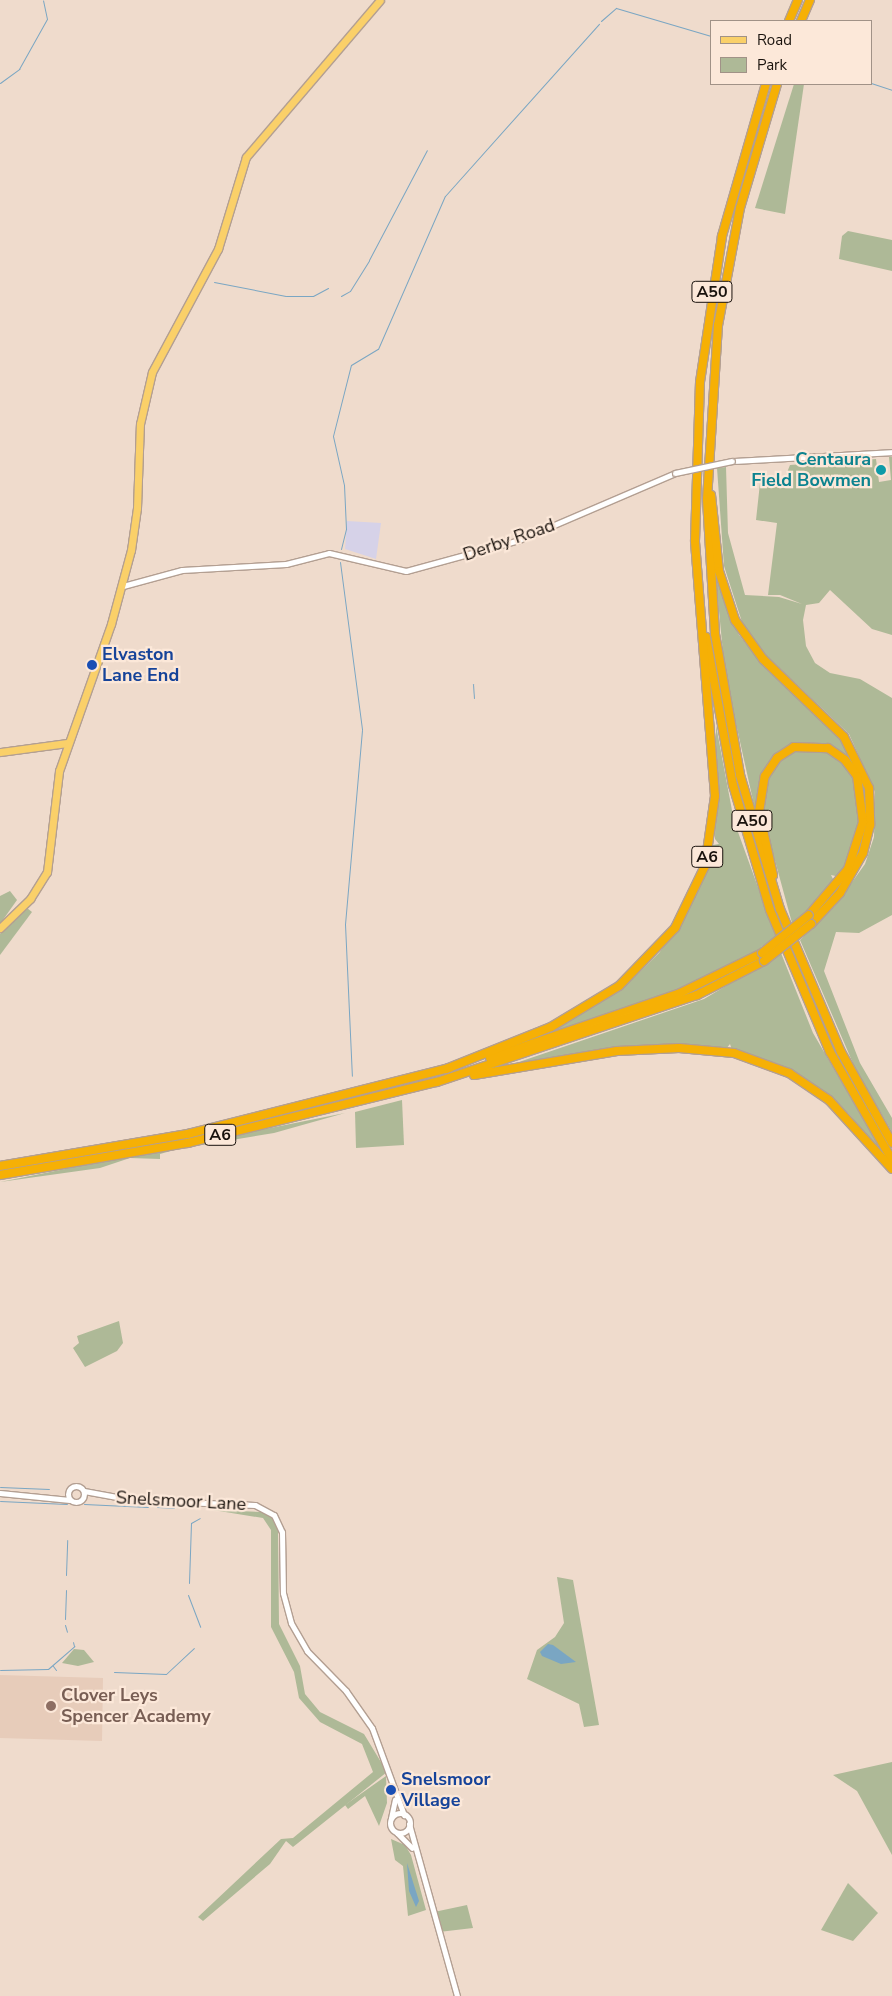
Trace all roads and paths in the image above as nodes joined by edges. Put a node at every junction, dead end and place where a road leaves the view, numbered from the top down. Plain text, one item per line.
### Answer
1 (380, 0) edge
2 (798, 0) edge
3 (810, 0) edge
4 (788, 20) edge
5 (801, 20) edge
6 (766, 85) edge
7 (777, 85) edge
8 (892, 452) edge
9 (708, 473) junction
10 (696, 508) junction
11 (123, 586) junction
12 (67, 743) junction
13 (42, 745) junction
14 (64, 751) junction
15 (0, 752) edge
16 (0, 928) edge
17 (786, 928) junction
18 (763, 957) junction
19 (446, 1069) junction
20 (437, 1082) junction
21 (892, 1143) edge
22 (892, 1160) edge
23 (0, 1166) edge
24 (892, 1169) edge
25 (0, 1175) edge
26 (69, 1490) junction
27 (84, 1490) junction
28 (0, 1493) edge
29 (54, 1495) junction
30 (98, 1496) junction
31 (70, 1500) junction
32 (83, 1500) junction
33 (395, 1796) junction
34 (404, 1815) junction
35 (391, 1818) junction
36 (410, 1824) junction
37 (398, 1833) junction
38 (414, 1850) junction
39 (456, 1996) edge

1 - 11 main road
2 - 4 highway
3 - 5 highway
6 - 10 highway, A50
7 - 9 highway, A50
8 - 11 street, Derby Road, bridge
9 - 17 highway, A50
9 - 18 highway, A6, bridge
10 - 19 highway, A6
10 - 22 highway, A50
11 - 12 main road
12 - 13 main road
12 - 14 main road
13 - 14 main road
13 - 15 main road
14 - 16 main road
17 - 18 highway, bridge
17 - 21 highway, A50
18 - 19 highway
18 - 20 highway, A6
19 - 23 highway, A6
20 - 24 highway
20 - 25 highway, A6
26 - 27 street
26 - 29 street
26 - 31 street
27 - 30 street, Snelsmoor Lane
27 - 32 street
28 - 29 street
29 - 31 street
30 - 32 street, Snelsmoor Lane
30 - 33 street, Snelsmoor Lane
31 - 32 street, Snelsmoor Lane
33 - 34 street, Snelsmoor Lane
33 - 35 street, Snelsmoor Lane
34 - 35 street
34 - 36 street
35 - 37 street
36 - 37 street
36 - 38 street
37 - 38 street
38 - 39 street

